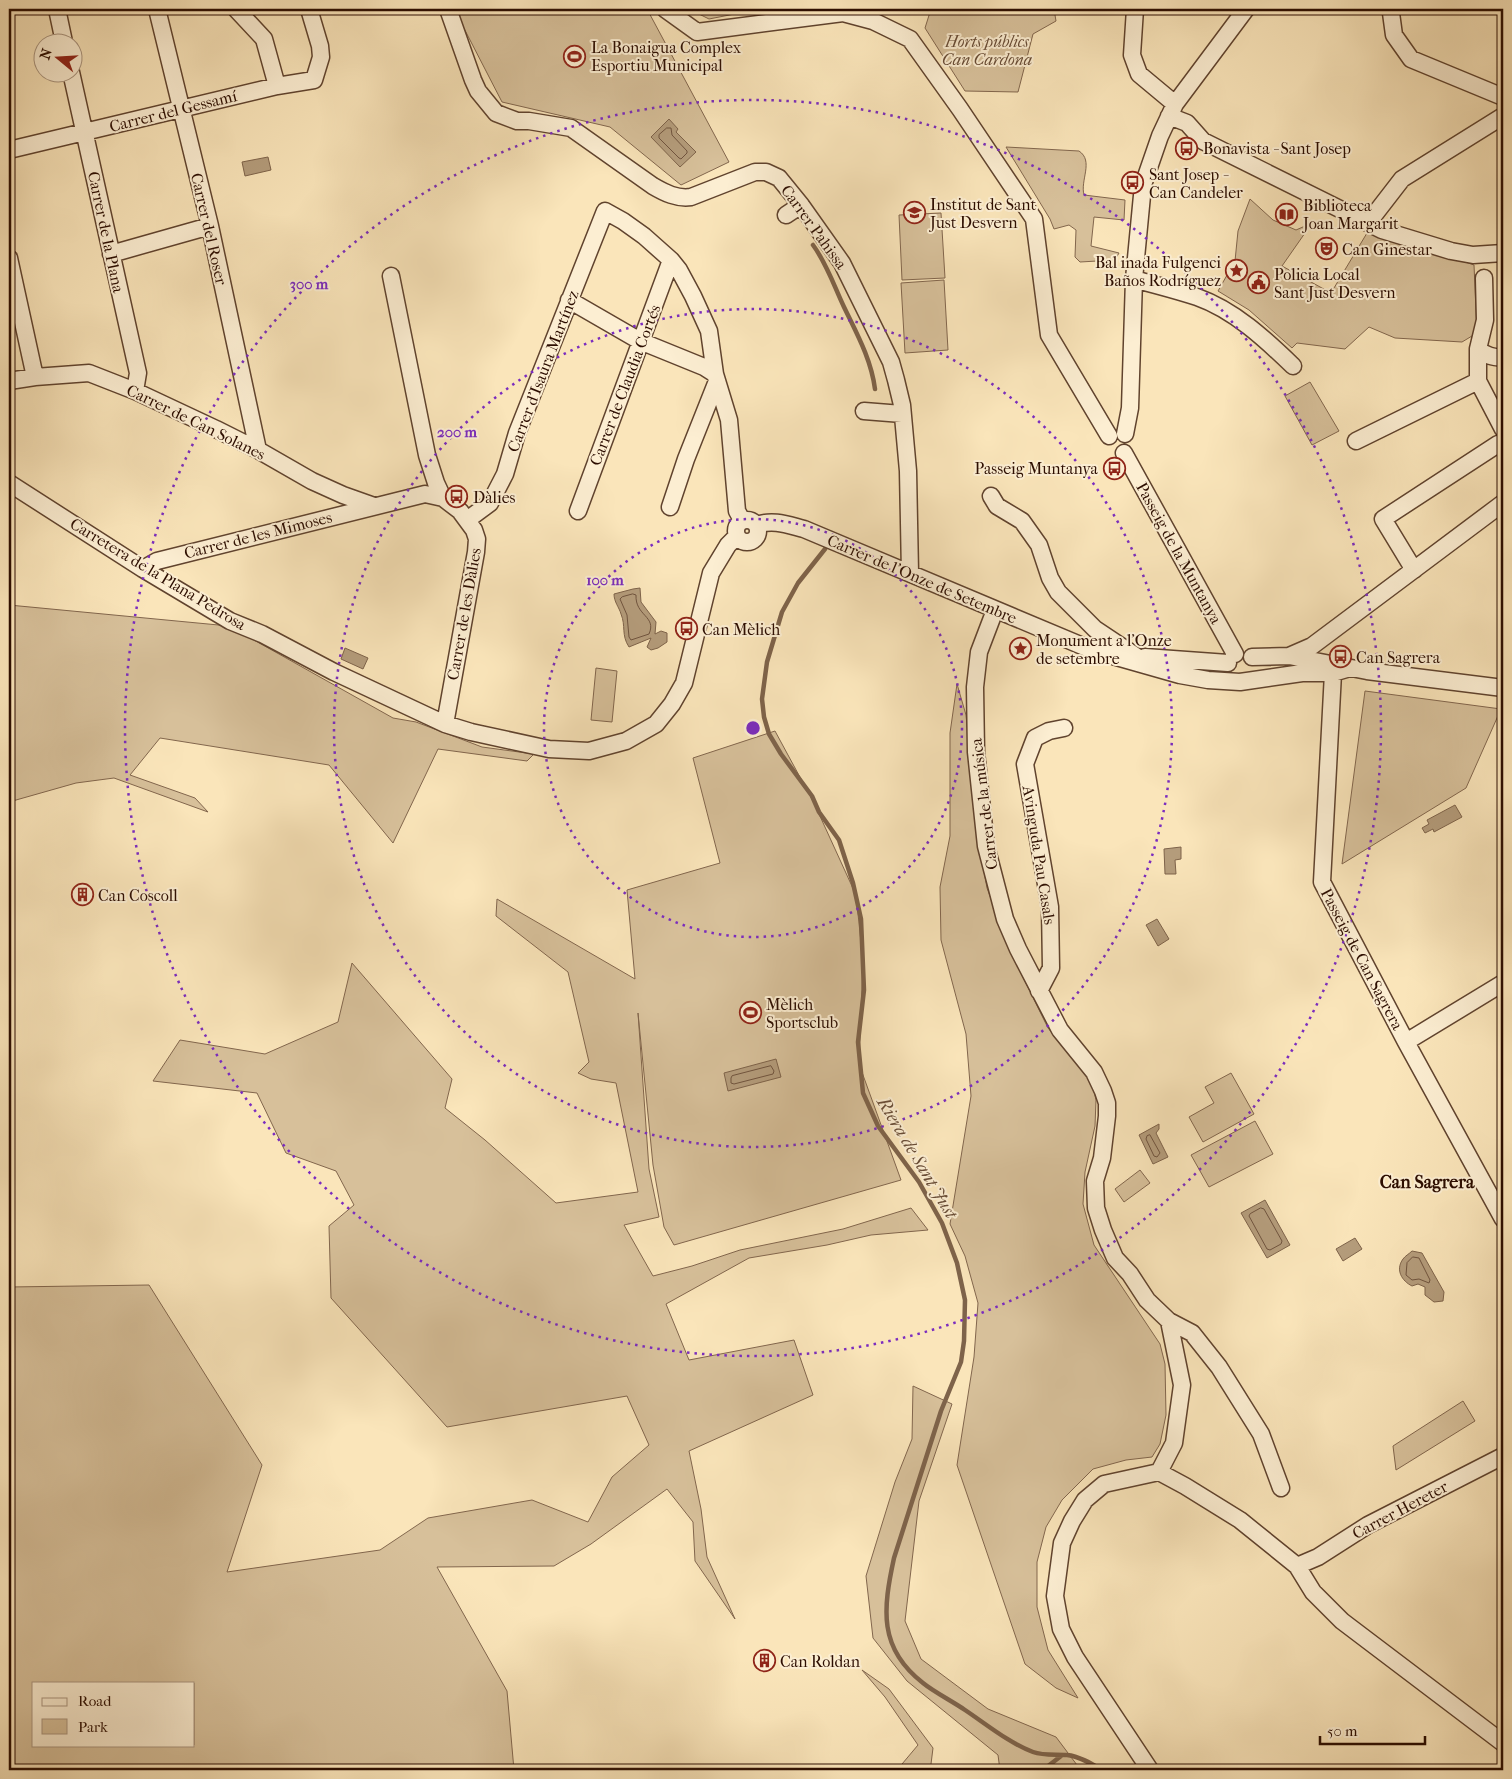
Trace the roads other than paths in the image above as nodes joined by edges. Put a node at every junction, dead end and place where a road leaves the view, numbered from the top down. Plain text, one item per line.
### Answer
1 (57, 9) edge
2 (156, 9) edge
3 (236, 9) edge
4 (309, 9) edge
5 (448, 9) edge
6 (665, 9) edge
7 (1135, 9) edge
8 (1246, 9) edge
9 (1392, 9) edge
10 (62, 32) edge
11 (73, 82) edge
12 (277, 86) junction
13 (1503, 97) edge
14 (181, 109) junction
15 (1172, 110) junction
16 (1503, 116) edge
17 (84, 132) junction
18 (9, 150) edge
19 (801, 205) junction
20 (786, 215) dead end
21 (1368, 223) junction
22 (210, 226) junction
23 (1503, 253) edge
24 (111, 254) junction
25 (9, 258) edge
26 (671, 260) junction
27 (391, 276) dead end
28 (1484, 278) dead end
29 (1134, 279) junction
30 (569, 300) junction
31 (640, 341) junction
32 (1478, 349) junction
33 (1503, 358) edge
34 (1293, 366) dead end
35 (35, 377) junction
36 (716, 377) junction
37 (9, 381) edge
38 (1478, 382) junction
39 (135, 392) junction
40 (864, 411) dead end
41 (902, 414) junction
42 (1125, 434) junction
43 (1108, 436) junction
44 (1501, 437) edge
45 (1356, 441) dead end
46 (258, 450) junction
47 (1124, 453) junction
48 (9, 483) edge
49 (991, 496) dead end
50 (443, 498) junction
51 (1503, 503) edge
52 (374, 506) junction
53 (670, 508) dead end
54 (578, 510) dead end
55 (467, 520) junction
56 (749, 523) junction
57 (143, 569) junction
58 (1414, 570) junction
59 (910, 573) junction
60 (995, 610) junction
61 (1115, 656) junction
62 (1289, 656) junction
63 (1137, 657) junction
64 (1232, 658) junction
65 (1252, 658) junction
66 (1350, 668) junction
67 (1332, 673) junction
68 (1245, 680) junction
69 (1503, 688) edge
70 (445, 724) junction
71 (1064, 728) dead end
72 (1503, 983) edge
73 (1039, 991) junction
74 (1406, 1042) junction
75 (1503, 1219) edge
76 (1170, 1321) junction
77 (1503, 1456) edge
78 (1159, 1472) junction
79 (1282, 1488) dead end
80 (1298, 1566) junction
81 (1503, 1743) edge
82 (1150, 1770) edge

1 - 10 street
2 - 14 street, Carrer del Roser
3 - 12 street
4 - 12 street, Carrer del Gessamí
5 - 19 street, Carrer Pahissa
6 - 43 street
7 - 15 street
8 - 15 street
9 - 13 street
11 - 17 street, Carrer de la Plana
12 - 14 street, Carrer del Gessamí
14 - 17 street, Carrer del Gessamí
14 - 22 street, Carrer del Roser
15 - 21 street
15 - 29 street
16 - 21 street
17 - 18 street, Carrer del Gessamí
17 - 24 street, Carrer de la Plana
19 - 20 street
19 - 41 street, Carrer Pahissa
21 - 23 street
22 - 24 street
22 - 46 street, Carrer del Roser
24 - 39 street, Carrer de la Plana
25 - 35 street
26 - 30 street, Carrer d'Isaura Martínez
26 - 31 street, Carrer de Claudia Cortés
26 - 36 street
27 - 50 street
28 - 32 street
29 - 34 street
29 - 42 street
30 - 31 street
30 - 55 street, Carrer d'Isaura Martínez
31 - 36 street
31 - 54 street, Carrer de Claudia Cortés
32 - 33 street
32 - 38 street
35 - 37 street, Carrer de Can Solanes
35 - 39 street, Carrer de Can Solanes
36 - 53 street
36 - 56 street
38 - 44 street
38 - 45 street
39 - 46 street, Carrer de Can Solanes
40 - 41 street
41 - 59 street, Carrer Pahissa
42 - 43 street
42 - 47 street
43 - 47 street
44 - 58 street
46 - 52 street, Carrer de Can Solanes
47 - 64 street, Passeig de la Muntanya
48 - 57 street, Carretera de la Plana Pedrosa
49 - 63 street
50 - 52 street
50 - 55 street, Carrer de les Dàlies
51 - 58 street
52 - 57 street, Carrer de les Mimoses
55 - 70 street, Carrer de les Dàlies
56 - 59 street, Carrer de l'Onze de Setembre
56 - 70 street
57 - 70 street, Carretera de la Plana Pedrosa
58 - 62 street
59 - 60 street, Carrer de l'Onze de Setembre
60 - 61 street, Carrer de l'Onze de Setembre
60 - 73 street, Carrer de la música
61 - 63 street, Carrer de l'Onze de Setembre
61 - 68 street, Carrer de l'Onze de Setembre
62 - 65 street
62 - 66 street
63 - 64 street, Carrer de l'Onze de Setembre
64 - 65 street
64 - 68 street
65 - 68 street
66 - 67 street, Carrer de l'Onze de Setembre
66 - 69 street
67 - 68 street, Carrer de l'Onze de Setembre
67 - 74 street, Passeig de Can Sagrera
71 - 73 street, Avinguda Pau Casals
72 - 74 street
73 - 76 street
74 - 75 street, Passeig de Can Sagrera
76 - 78 street
76 - 79 street
77 - 80 street, Carrer Hereter
78 - 80 street
78 - 82 street
80 - 81 street

